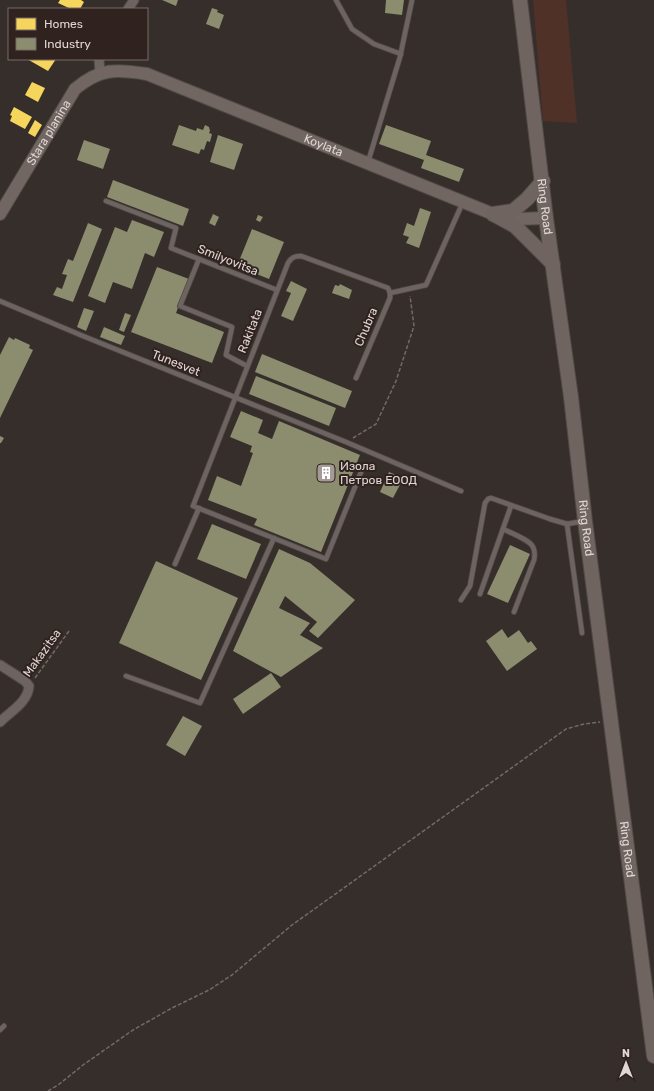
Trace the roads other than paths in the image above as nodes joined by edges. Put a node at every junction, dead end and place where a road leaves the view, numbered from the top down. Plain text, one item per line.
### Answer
1 (336, 0) edge
2 (412, 0) edge
3 (520, 0) edge
4 (401, 54) junction
5 (99, 60) edge
6 (100, 73) junction
7 (367, 164) junction
8 (543, 181) junction
9 (106, 201) dead end
10 (463, 202) junction
11 (0, 214) edge
12 (493, 214) junction
13 (546, 218) junction
14 (199, 259) junction
15 (553, 264) junction
16 (278, 290) junction
17 (390, 292) junction
18 (0, 301) edge
19 (247, 366) junction
20 (356, 378) dead end
21 (234, 397) junction
22 (361, 472) dead end
23 (461, 491) dead end
24 (511, 506) junction
25 (199, 508) junction
26 (585, 521) junction
27 (567, 524) junction
28 (503, 529) junction
29 (274, 538) junction
30 (175, 564) dead end
31 (480, 594) dead end
32 (461, 600) dead end
33 (514, 612) dead end
34 (582, 633) dead end
35 (0, 665) edge
36 (126, 676) dead end
37 (0, 722) edge
38 (654, 1056) edge

1 - 4 lane
2 - 4 lane
3 - 8 main road, Ring Road
4 - 7 lane
5 - 6 street
6 - 7 street, Koylata
6 - 11 street, Stara planina
7 - 10 street, Koylata
8 - 12 main road
8 - 13 main road, Ring Road
9 - 14 lane, Smilyovitsa
10 - 12 street, Koylata
10 - 17 lane
12 - 13 street, Koylata
12 - 15 main road
13 - 15 main road, Ring Road
14 - 16 lane, Smilyovitsa
14 - 19 lane
15 - 26 main road, Ring Road
16 - 17 lane, Rakitata
16 - 19 lane, Rakitata
17 - 20 lane, Chubra
18 - 21 lane, Tunesvet
19 - 21 lane, Rakitata
21 - 23 lane, Tunesvet
21 - 25 lane, Rakitata
22 - 29 lane
24 - 27 lane
24 - 28 lane
24 - 32 lane
25 - 29 lane
25 - 30 lane
26 - 27 lane
26 - 38 main road, Ring Road
27 - 34 lane
28 - 31 lane
28 - 33 lane
29 - 36 lane
35 - 37 street

